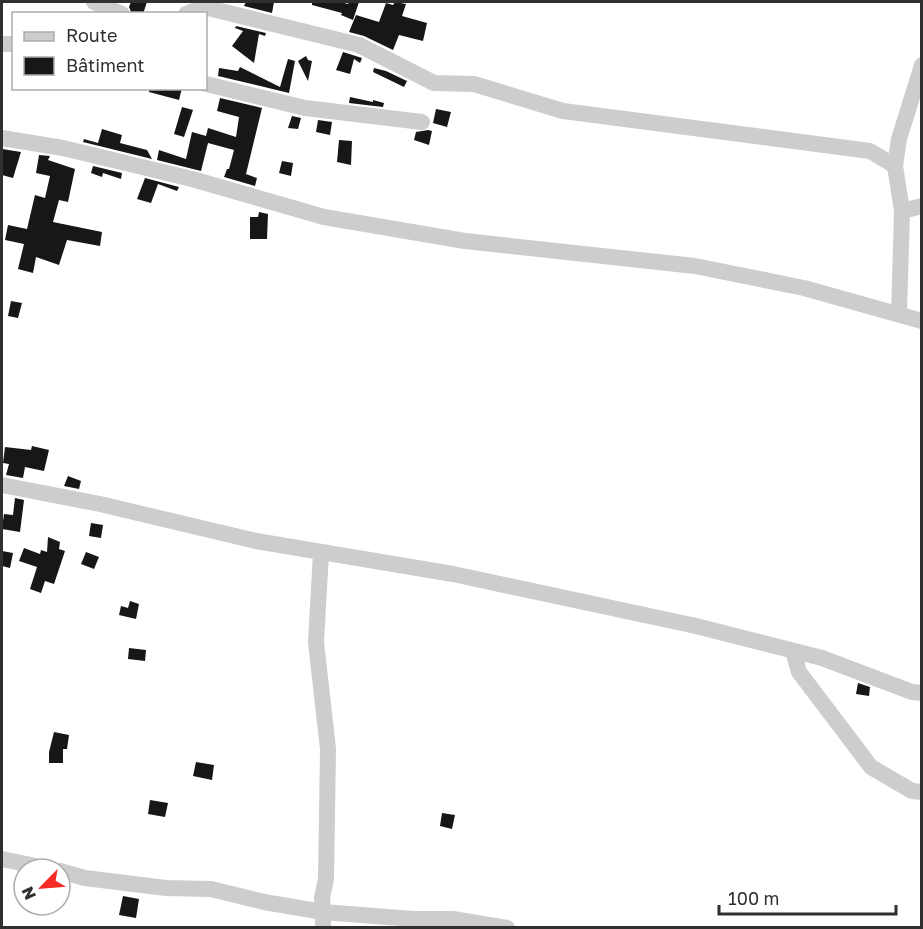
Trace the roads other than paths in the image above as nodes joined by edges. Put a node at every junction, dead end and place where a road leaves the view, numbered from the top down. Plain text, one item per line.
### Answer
1 (94, 2) edge
2 (117, 12) edge
3 (191, 12) edge
4 (921, 65) edge
5 (207, 84) edge
6 (422, 122) dead end
7 (2, 138) edge
8 (895, 166) junction
9 (921, 206) edge
10 (902, 211) junction
11 (899, 314) junction
12 (921, 321) edge
13 (2, 485) edge
14 (321, 553) junction
15 (793, 651) junction
16 (921, 693) edge
17 (921, 792) edge
18 (72, 875) edge
19 (323, 920) edge
20 (416, 923) edge
21 (507, 927) edge

1 - 2 street
3 - 8 street
4 - 8 street
5 - 6 street
7 - 11 street
8 - 10 street
9 - 10 street
10 - 11 street
11 - 12 street
13 - 14 street
14 - 15 street
14 - 19 street
15 - 16 street
15 - 17 street
18 - 19 street
19 - 20 street
20 - 21 street

